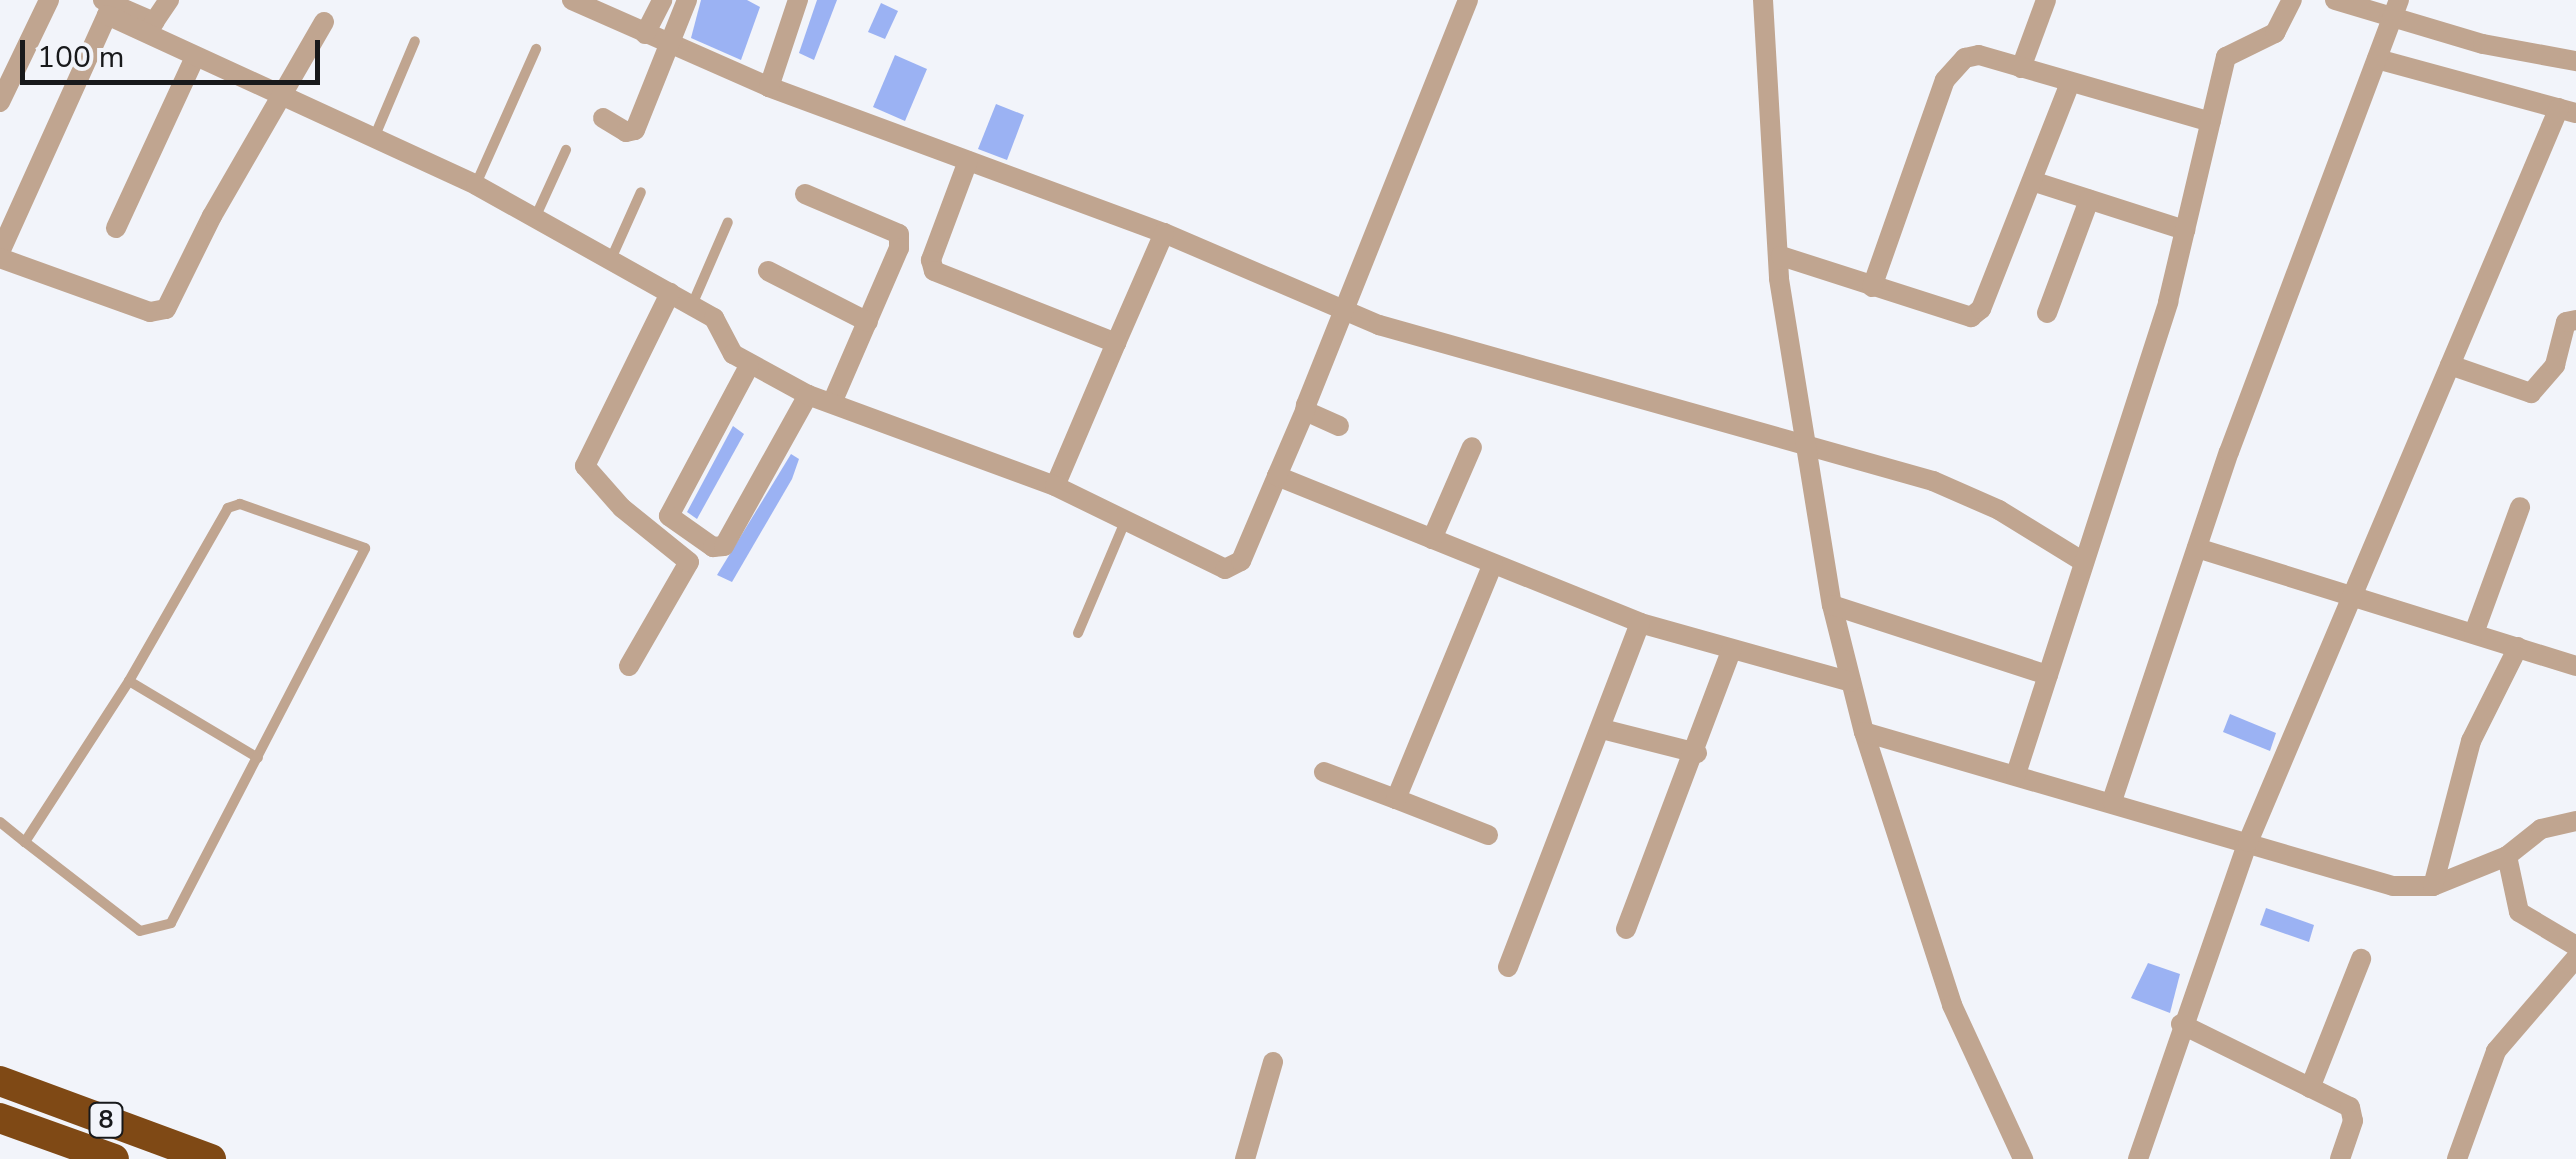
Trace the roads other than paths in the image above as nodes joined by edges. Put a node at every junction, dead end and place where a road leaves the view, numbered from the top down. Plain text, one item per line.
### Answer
1 (50, 0) edge
2 (103, 0) edge
3 (169, 0) edge
4 (572, 0) edge
5 (662, 0) edge
6 (686, 0) edge
7 (798, 0) edge
8 (1468, 0) edge
9 (1763, 0) edge
10 (2046, 0) edge
11 (2292, 0) edge
12 (2334, 0) edge
13 (2395, 10) edge
14 (324, 22) dead end
15 (645, 34) junction
16 (416, 41) dead end
17 (673, 45) junction
18 (536, 48) dead end
19 (195, 57) junction
20 (2377, 59) junction
21 (2576, 61) edge
22 (2021, 68) junction
23 (2070, 83) junction
24 (769, 87) junction
25 (286, 98) junction
26 (0, 102) edge
27 (2567, 111) edge
28 (603, 118) dead end
29 (2211, 122) junction
30 (374, 139) junction
31 (566, 150) dead end
32 (968, 160) junction
33 (2032, 182) junction
34 (476, 185) junction
35 (640, 192) dead end
36 (805, 194) dead end
37 (2090, 200) junction
38 (535, 218) junction
39 (728, 222) dead end
40 (116, 228) dead end
41 (2186, 230) junction
42 (1164, 233) junction
43 (0, 255) edge
44 (1780, 256) junction
45 (611, 260) junction
46 (768, 271) dead end
47 (1872, 287) junction
48 (670, 293) junction
49 (692, 305) junction
50 (1343, 308) junction
51 (2047, 314) dead end
52 (2576, 320) edge
53 (868, 322) junction
54 (1116, 344) junction
55 (749, 366) junction
56 (2450, 366) junction
57 (808, 395) junction
58 (832, 403) junction
59 (1305, 411) junction
60 (1339, 426) dead end
61 (1472, 447) dead end
62 (1802, 448) junction
63 (1277, 476) junction
64 (1056, 486) junction
65 (2520, 507) dead end
66 (1124, 522) junction
67 (1432, 539) junction
68 (2197, 548) junction
69 (2082, 562) junction
70 (1493, 564) junction
71 (2353, 595) junction
72 (1832, 604) junction
73 (1640, 623) junction
74 (1078, 633) dead end
75 (2474, 633) junction
76 (2518, 647) junction
77 (1732, 649) junction
78 (629, 666) dead end
79 (2576, 666) edge
80 (2048, 675) junction
81 (129, 681) junction
82 (1852, 682) junction
83 (1602, 729) junction
84 (1864, 732) junction
85 (1697, 753) junction
86 (258, 758) junction
87 (1324, 772) dead end
88 (2016, 774) junction
89 (1396, 799) junction
90 (2112, 801) junction
91 (2576, 820) edge
92 (0, 822) edge
93 (1488, 835) dead end
94 (26, 842) junction
95 (2248, 842) junction
96 (2507, 856) junction
97 (2432, 886) junction
98 (1626, 929) dead end
99 (2576, 946) edge
100 (2576, 958) edge
101 (2361, 959) dead end
102 (1508, 967) dead end
103 (2181, 1024) junction
104 (1274, 1062) dead end
105 (0, 1081) edge
106 (2310, 1088) junction
107 (0, 1118) edge
108 (114, 1159) edge
109 (211, 1159) edge
110 (1245, 1159) edge
111 (2023, 1159) edge
112 (2138, 1159) edge
113 (2340, 1159) edge
114 (2457, 1159) edge

1 - 26 street
2 - 3 street
4 - 15 street
5 - 15 street
6 - 17 street
7 - 24 street
8 - 50 street
9 - 44 street
10 - 22 street
11 - 29 street
12 - 13 street
13 - 20 street
13 - 21 street
14 - 25 street
15 - 17 street
16 - 30 lane
17 - 24 street
17 - 28 street
18 - 34 lane
19 - 25 street
19 - 40 street
19 - 43 street
20 - 27 street
20 - 68 street
22 - 23 street
22 - 47 street
23 - 29 street
23 - 33 street
24 - 32 street
25 - 30 street
25 - 43 street
27 - 56 street
29 - 41 street
30 - 34 street
31 - 38 lane
32 - 42 street
32 - 54 street
33 - 37 street
33 - 47 street
34 - 38 street
35 - 45 lane
36 - 53 street
37 - 41 street
37 - 51 street
38 - 45 street
39 - 49 lane
41 - 69 street
42 - 50 street
42 - 54 street
44 - 47 street
44 - 62 street
45 - 48 street
46 - 53 street
48 - 49 street
48 - 78 street
49 - 55 street
50 - 59 street
50 - 62 street
52 - 56 street
53 - 58 street
54 - 64 street
55 - 57 street
55 - 57 street
56 - 71 street
57 - 58 street
58 - 64 street
59 - 60 street
59 - 63 street
61 - 67 street
62 - 69 street
62 - 72 street
63 - 66 street
63 - 67 street
64 - 66 street
65 - 75 street
66 - 74 lane
67 - 70 street
68 - 71 street
68 - 90 street
69 - 80 street
70 - 73 street
70 - 89 street
71 - 75 street
71 - 95 street
72 - 80 street
72 - 82 street
73 - 77 street
73 - 83 street
75 - 76 street
76 - 79 street
76 - 97 street
77 - 82 street
77 - 85 street
80 - 88 street
81 - 86 lane
81 - 86 lane
81 - 94 lane
82 - 84 street
83 - 85 street
83 - 102 street
84 - 88 street
84 - 111 street
85 - 98 street
86 - 94 lane
87 - 89 street
88 - 90 street
89 - 93 street
90 - 95 street
91 - 96 street
92 - 94 lane
95 - 97 street
95 - 103 street
96 - 97 street
96 - 99 street
100 - 114 street
101 - 106 street
103 - 106 street
103 - 112 street
104 - 110 street
105 - 109 highway, 8
106 - 113 street
107 - 108 highway, 8

